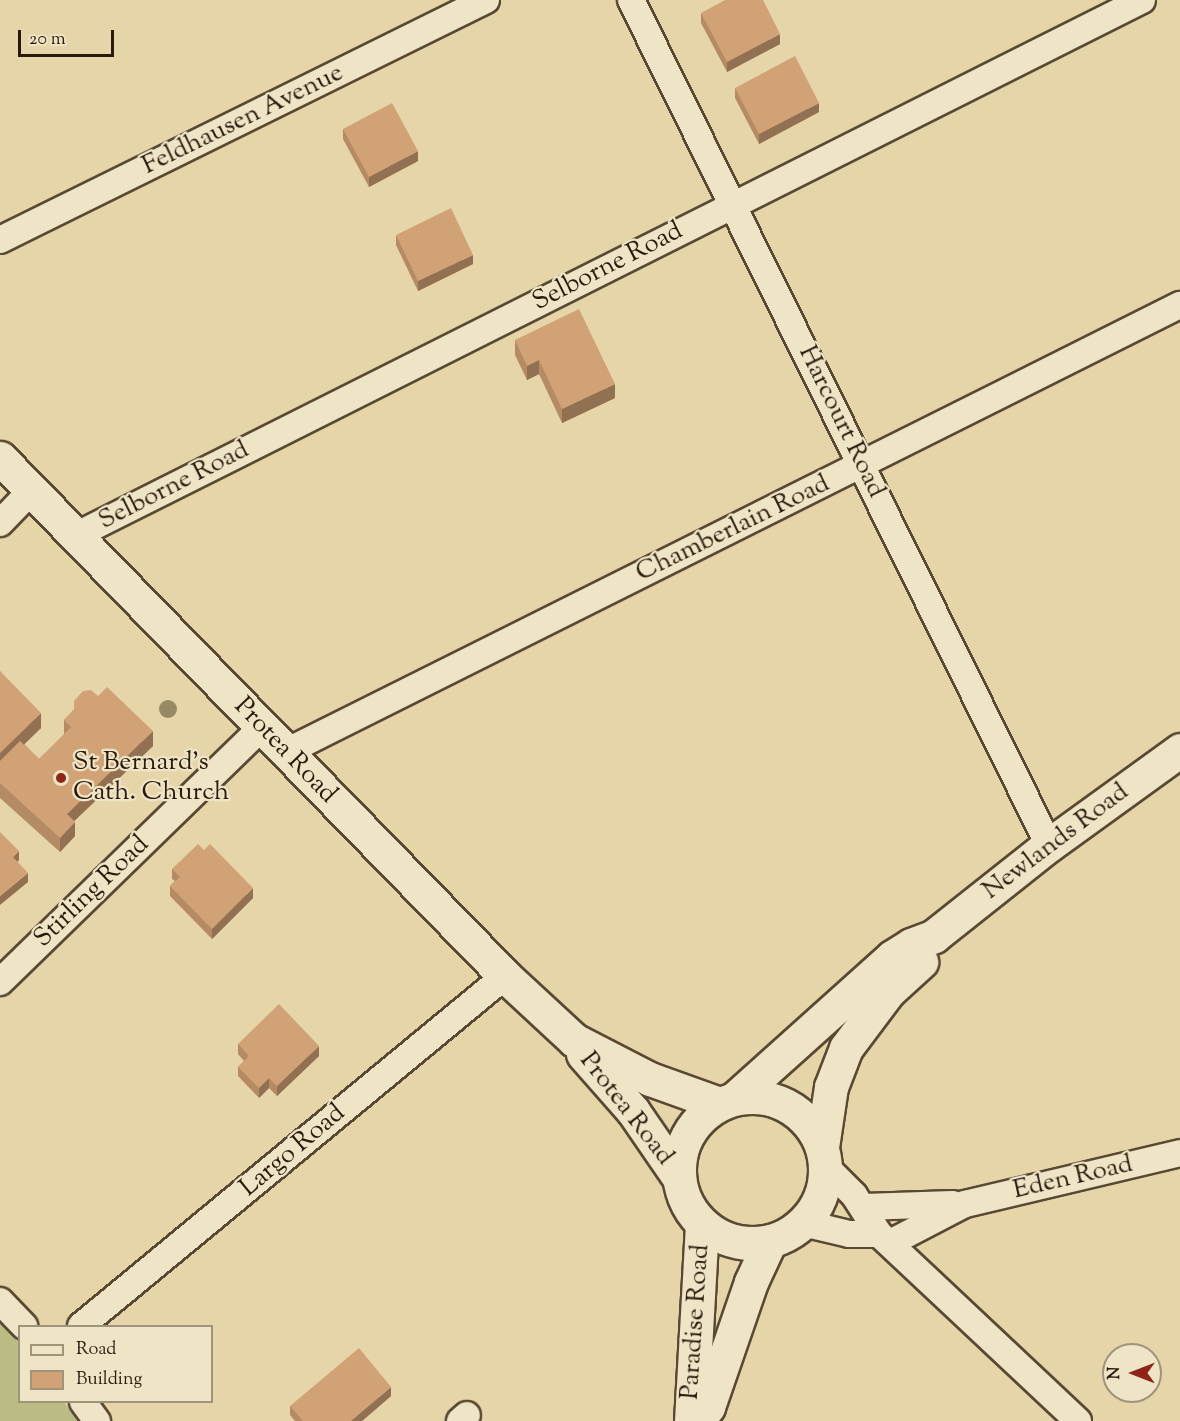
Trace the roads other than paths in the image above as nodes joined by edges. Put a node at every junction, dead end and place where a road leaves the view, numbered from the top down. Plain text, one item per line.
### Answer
1 (486, 0) edge
2 (631, 0) edge
3 (1142, 0) edge
4 (734, 205) junction
5 (0, 240) edge
6 (1180, 305) edge
7 (0, 458) edge
8 (862, 465) junction
9 (32, 490) junction
10 (0, 523) edge
11 (75, 536) junction
12 (261, 727) junction
13 (1180, 750) edge
14 (286, 752) junction
15 (1049, 845) junction
16 (934, 936) junction
17 (505, 976) junction
18 (0, 982) edge
19 (574, 1040) junction
20 (727, 1101) junction
21 (1180, 1153) edge
22 (823, 1157) junction
23 (679, 1178) junction
24 (965, 1204) junction
25 (863, 1207) junction
26 (803, 1223) junction
27 (702, 1224) junction
28 (885, 1239) junction
29 (770, 1241) junction
30 (0, 1301) edge
31 (23, 1325) edge
32 (82, 1325) edge
33 (84, 1403) edge
34 (97, 1421) edge
35 (691, 1421) edge
36 (697, 1421) edge
37 (1078, 1421) edge

1 - 5 street, Feldhausen Avenue
2 - 4 street, Harcourt Road
3 - 4 street, Selborne Road
4 - 8 street, Harcourt Road
4 - 11 street, Selborne Road
6 - 8 street, Chamberlain Road
7 - 9 main road, Protea Road
8 - 14 street, Chamberlain Road
8 - 15 street, Harcourt Road
9 - 10 street
9 - 11 main road, Protea Road
11 - 12 main road, Protea Road
12 - 14 main road, Protea Road
12 - 18 street, Stirling Road
13 - 15 main road, Newlands Road
14 - 17 main road, Protea Road
15 - 16 main road, Newlands Road
16 - 20 main road, Newlands Road
16 - 22 main road, Newlands Road
17 - 19 main road, Protea Road
17 - 32 street, Largo Road
19 - 20 main road, Protea Road
19 - 23 main road, Protea Road
20 - 22 main road
20 - 23 main road
21 - 24 street, Eden Road
22 - 25 street
22 - 26 main road
23 - 27 main road
24 - 25 street, Eden Road
24 - 28 street, Eden Road
25 - 28 street
26 - 28 street
26 - 29 main road
27 - 29 main road
27 - 35 main road, Paradise Road
28 - 37 street
29 - 36 main road, Paradise Road
30 - 31 street
33 - 34 street

